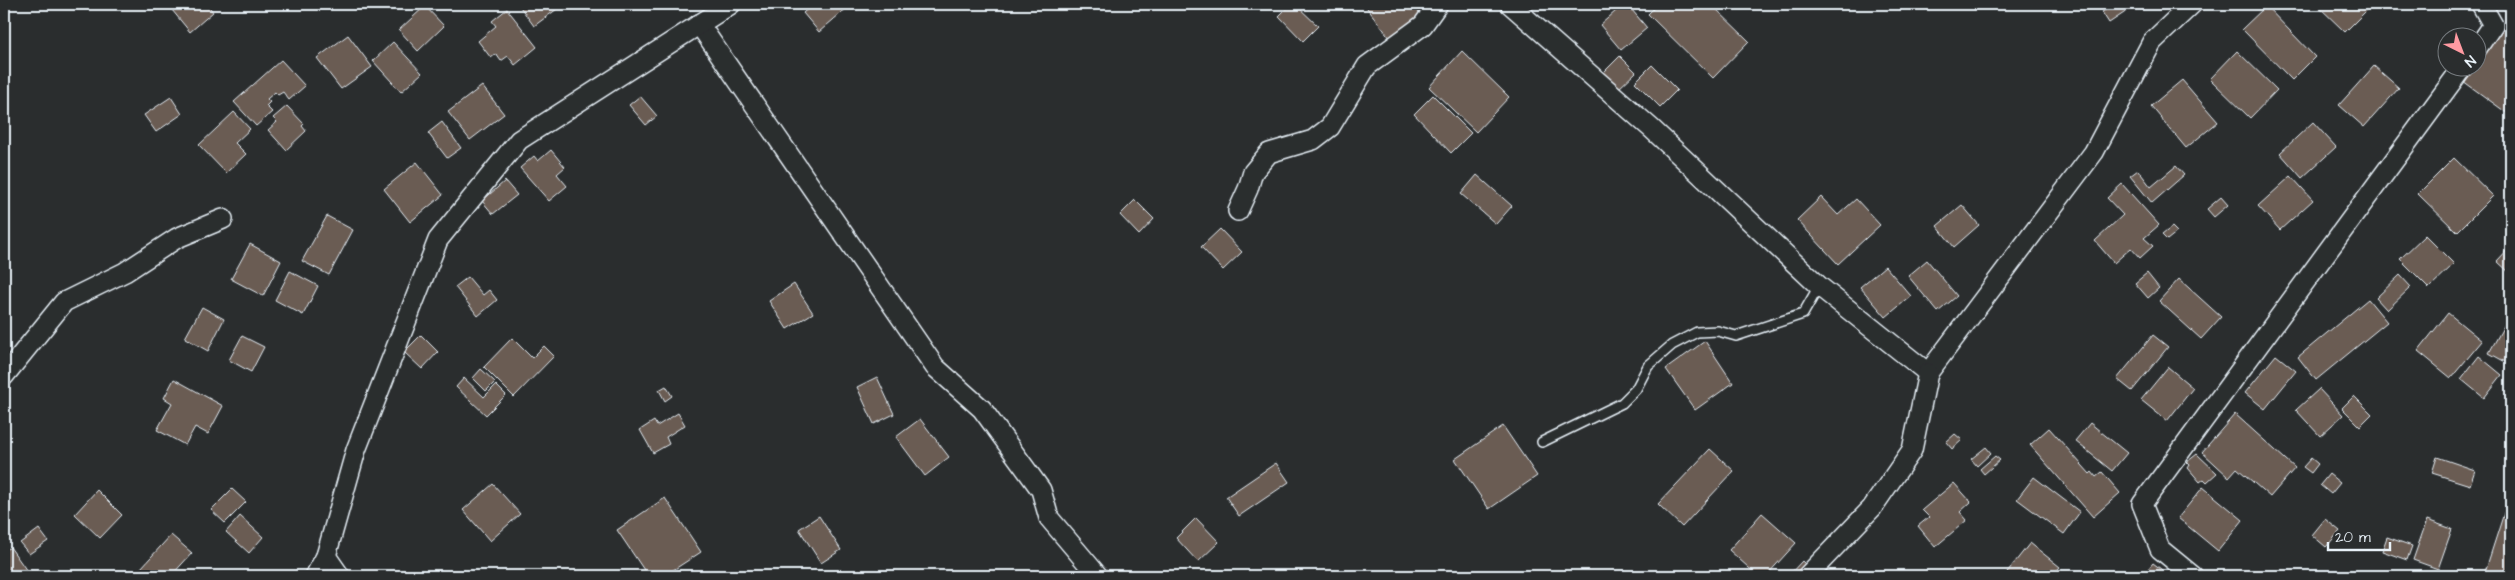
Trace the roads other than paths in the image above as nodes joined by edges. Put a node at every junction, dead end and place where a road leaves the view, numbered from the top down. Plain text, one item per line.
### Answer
1 (731, 4) edge
2 (1438, 4) edge
3 (1510, 4) edge
4 (2192, 4) edge
5 (2481, 4) edge
6 (699, 24) junction
7 (2488, 32) edge
8 (2455, 78) edge
9 (1238, 212) dead end
10 (223, 219) dead end
11 (1819, 286) junction
12 (1928, 373) junction
13 (4, 376) edge
14 (1542, 442) dead end
15 (326, 556) junction
16 (315, 576) edge
17 (340, 576) edge
18 (1098, 576) edge
19 (1808, 576) edge
20 (2193, 576) edge

1 - 6 street
2 - 9 street
3 - 11 street
4 - 12 street
5 - 7 street
6 - 15 street
6 - 18 street
8 - 20 street
10 - 13 street
11 - 12 street
11 - 14 lane
12 - 19 street
15 - 16 street
15 - 17 street

